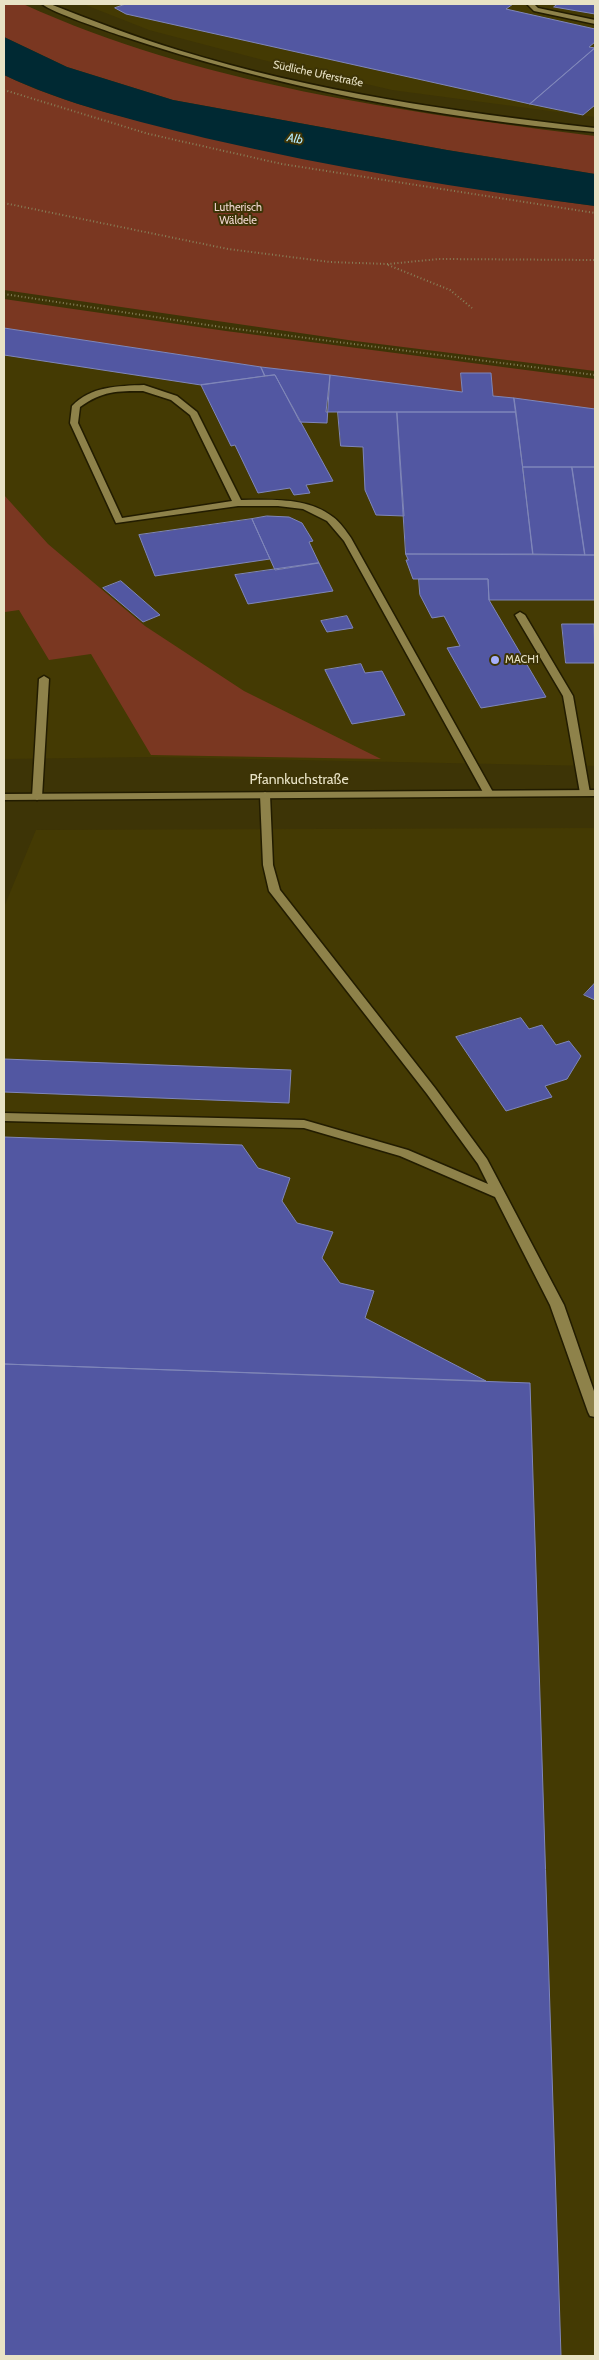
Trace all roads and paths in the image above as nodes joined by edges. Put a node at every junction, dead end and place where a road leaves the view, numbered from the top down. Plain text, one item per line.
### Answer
1 (45, 4) edge
2 (530, 4) edge
3 (595, 22) edge
4 (4, 90) edge
5 (595, 130) edge
6 (4, 203) edge
7 (595, 213) edge
8 (595, 260) edge
9 (388, 264) junction
10 (4, 294) edge
11 (472, 308) dead end
12 (595, 375) edge
13 (238, 503) junction
14 (520, 614) dead end
15 (44, 679) dead end
16 (590, 793) edge
17 (488, 794) junction
18 (265, 795) junction
19 (37, 797) junction
20 (4, 798) edge
21 (4, 1117) edge
22 (499, 1194) junction
23 (595, 1412) edge

1 - 5 street, Südliche Uferstraße
2 - 3 street
4 - 7 path
6 - 9 path
8 - 9 path
9 - 11 path
10 - 12 path
13 - 13 street
13 - 17 street
14 - 16 street
15 - 19 street
16 - 17 street, Pfannkuchstraße
17 - 18 street, Pfannkuchstraße
18 - 19 street, Pfannkuchstraße
18 - 22 street
19 - 20 street, Pfannkuchstraße
21 - 22 street
22 - 23 street

